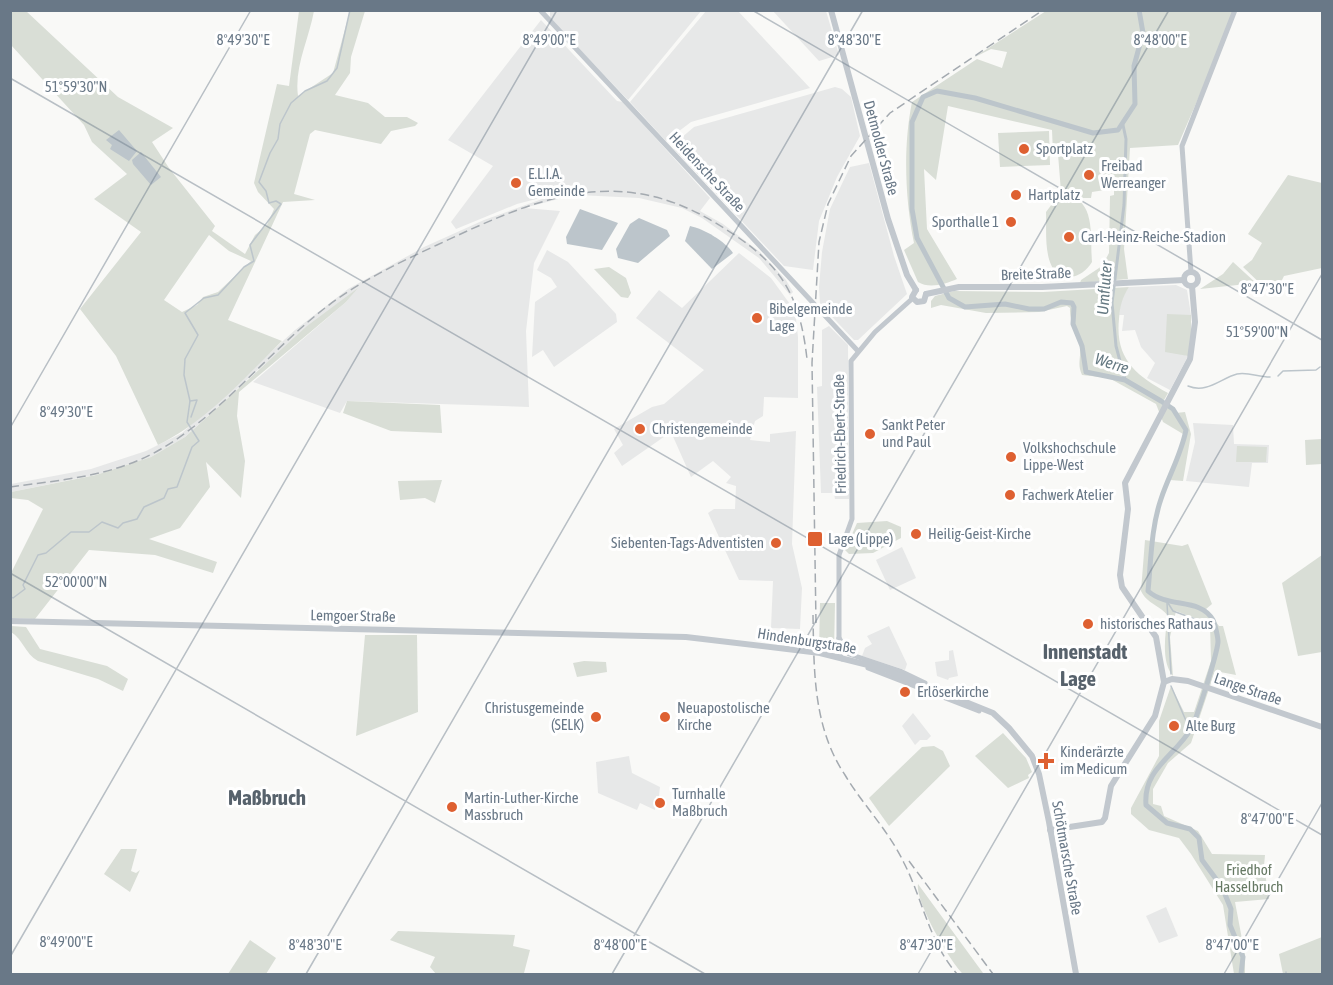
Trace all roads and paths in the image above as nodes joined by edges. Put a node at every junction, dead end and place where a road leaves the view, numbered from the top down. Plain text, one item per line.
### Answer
1 (540, 10) edge
2 (831, 10) edge
3 (1235, 10) edge
4 (1191, 272) junction
5 (1184, 280) junction
6 (1192, 286) junction
7 (916, 290) junction
8 (926, 294) junction
9 (913, 298) junction
10 (857, 350) junction
11 (10, 621) edge
12 (695, 638) joint
13 (840, 642) junction
14 (912, 680) junction
15 (1169, 680) junction
16 (931, 688) junction
17 (979, 711) junction
18 (1003, 722) joint
19 (1323, 728) edge
20 (1028, 752) junction
21 (1050, 830) junction
22 (1076, 975) edge

1 - 10 main road, Heidensche Straße
2 - 7 main road, Detmolder Straße
3 - 4 main road
4 - 5 main road
4 - 6 main road
5 - 6 main road
5 - 8 main road, Breite Straße
6 - 15 main road
7 - 8 main road
7 - 9 main road
8 - 9 main road
9 - 10 main road
10 - 13 main road, Friedrich-Ebert-Straße
11 - 12 main road, Lemgoer Straße
12 - 14 main road, Hindenburgstraße
13 - 16 main road, Hindenburgstraße
13 - 17 main road, Hindenburgstraße
14 - 16 main road, Hindenburgstraße
14 - 17 main road, Hindenburgstraße
15 - 19 main road, Lange Straße
15 - 21 main road
16 - 18 main road, Hindenburgstraße
17 - 20 main road, Hindenburgstraße
18 - 20 main road, Schötmarsche Straße
20 - 21 main road, Schötmarsche Straße
21 - 22 main road, Schötmarsche Straße

